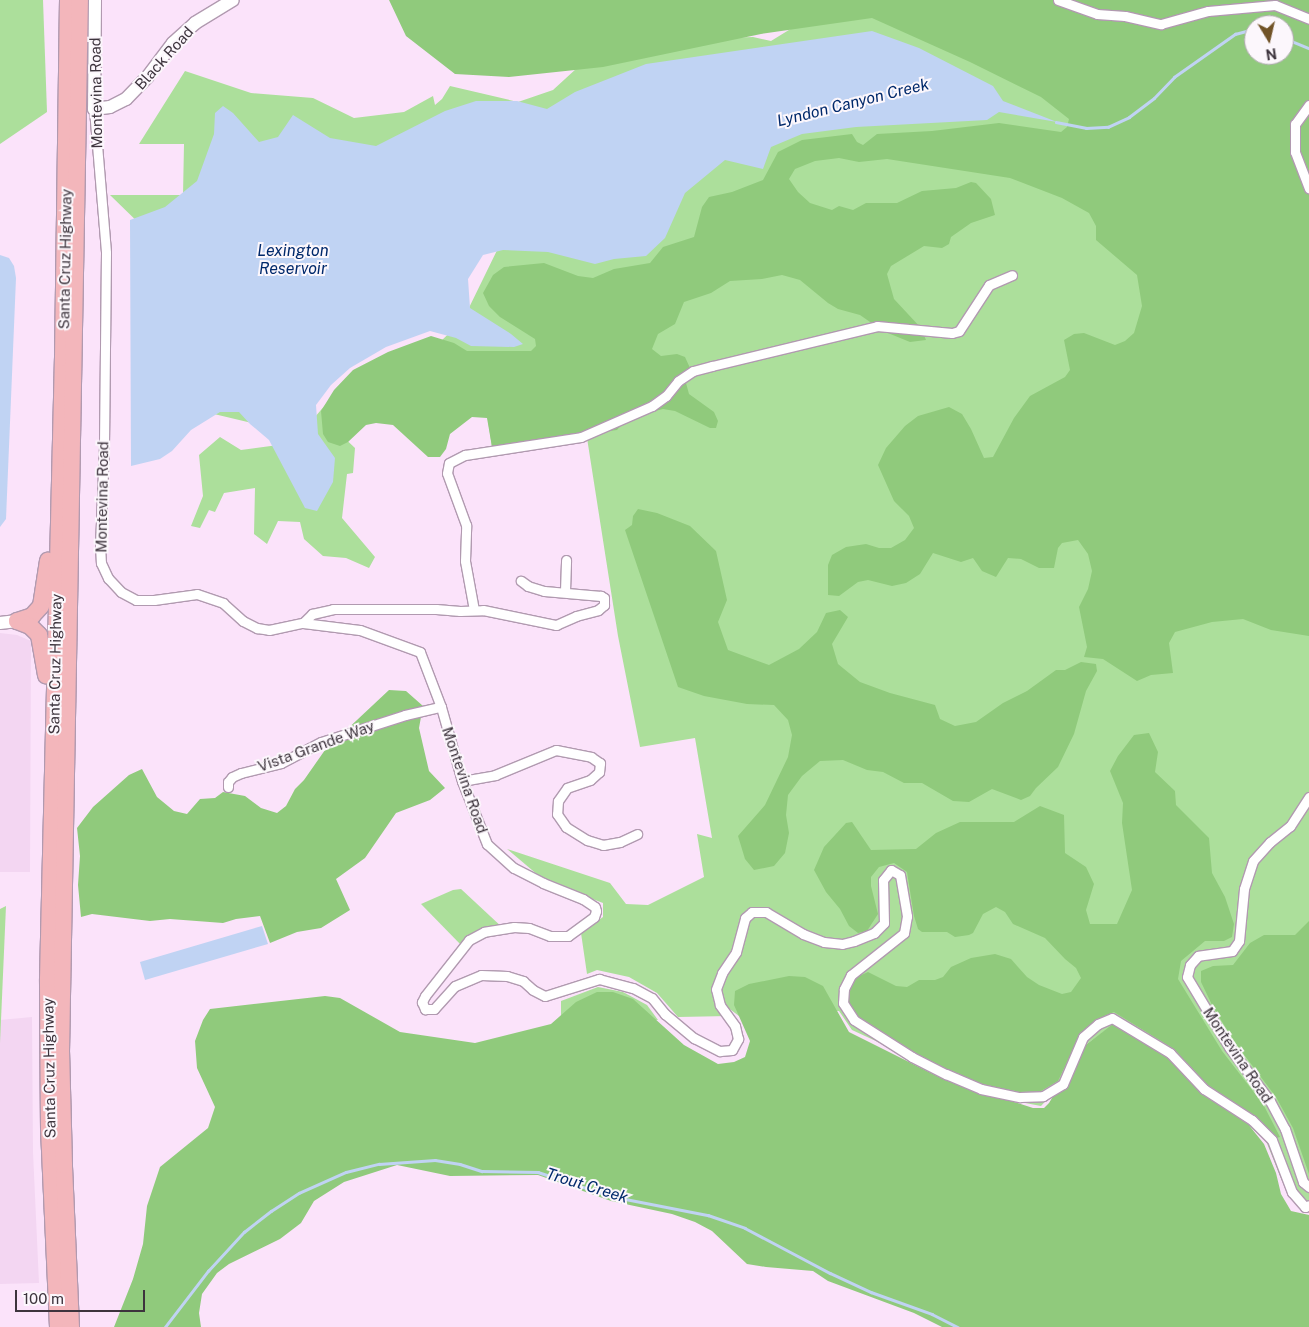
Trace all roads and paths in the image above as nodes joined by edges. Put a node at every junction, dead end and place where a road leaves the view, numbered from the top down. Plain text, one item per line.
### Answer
1 (68, 0) edge
2 (80, 0) edge
3 (96, 0) edge
4 (233, 0) edge
5 (1058, 0) edge
6 (1309, 19) edge
7 (1309, 104) edge
8 (94, 109) junction
9 (1309, 188) edge
10 (1012, 275) dead end
11 (61, 434) junction
12 (566, 560) dead end
13 (521, 580) dead end
14 (565, 591) junction
15 (474, 610) junction
16 (17, 621) junction
17 (0, 623) edge
18 (303, 623) junction
19 (441, 707) junction
20 (53, 754) junction
21 (462, 781) junction
22 (228, 787) dead end
23 (1309, 797) edge
24 (637, 834) dead end
25 (1309, 1187) edge
26 (1309, 1205) edge
27 (58, 1327) edge
28 (71, 1327) edge

1 - 11 highway, Santa Cruz Highway
2 - 28 highway, Santa Cruz Highway
3 - 8 street, Montevina Road
4 - 8 street, Black Road
5 - 6 street
7 - 9 street
8 - 18 street, Montevina Road
10 - 15 street
11 - 16 highway
11 - 20 highway, Santa Cruz Highway
12 - 14 street
13 - 14 street
14 - 15 street
15 - 18 street
16 - 17 street
16 - 20 highway
18 - 19 street, Montevina Road
19 - 21 street, Montevina Road
19 - 22 street, Vista Grande Way
20 - 27 highway, Santa Cruz Highway
21 - 24 street
21 - 26 street, Montevina Road
23 - 25 street, Montevina Road

